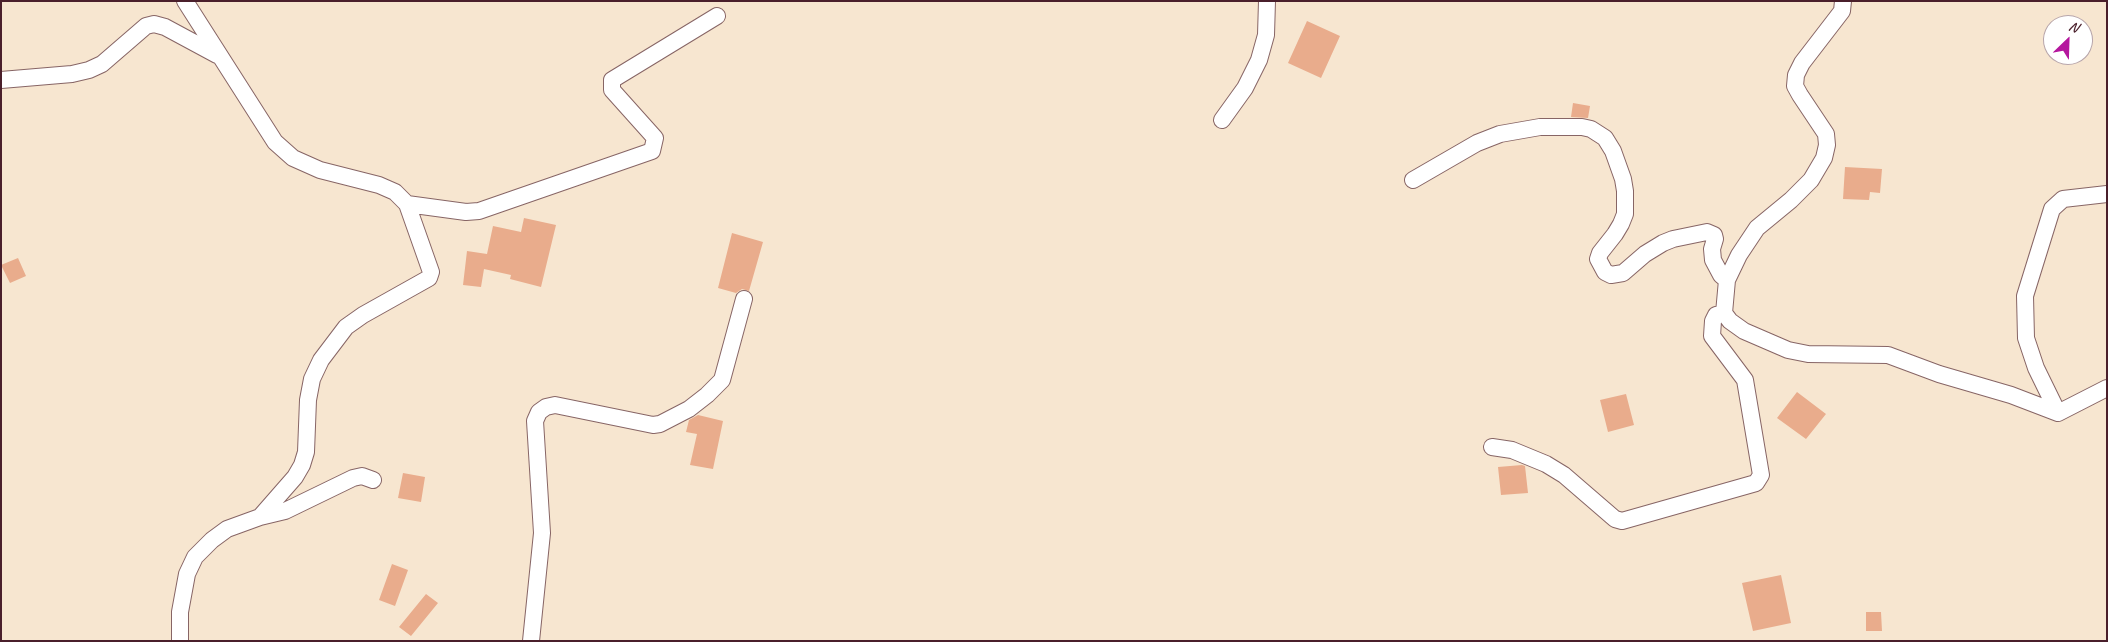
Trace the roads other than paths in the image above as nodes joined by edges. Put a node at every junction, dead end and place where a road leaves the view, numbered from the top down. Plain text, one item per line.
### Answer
1 (185, 1) edge
2 (1266, 1) edge
3 (1843, 1) edge
4 (717, 16) dead end
5 (219, 56) junction
6 (1, 80) edge
7 (1222, 120) dead end
8 (1413, 180) dead end
9 (2107, 194) edge
10 (407, 204) junction
11 (1727, 280) junction
12 (744, 299) dead end
13 (1724, 313) junction
14 (2107, 388) edge
15 (2058, 413) junction
16 (1492, 447) dead end
17 (373, 480) dead end
18 (260, 517) junction
19 (180, 641) edge
20 (531, 641) edge

1 - 5 street
2 - 7 street
3 - 11 street
4 - 10 street
5 - 6 street
5 - 10 street
8 - 11 street
9 - 15 street
10 - 18 street
11 - 13 street
12 - 20 street
13 - 15 street
13 - 16 street
14 - 15 street
17 - 18 street
18 - 19 street

